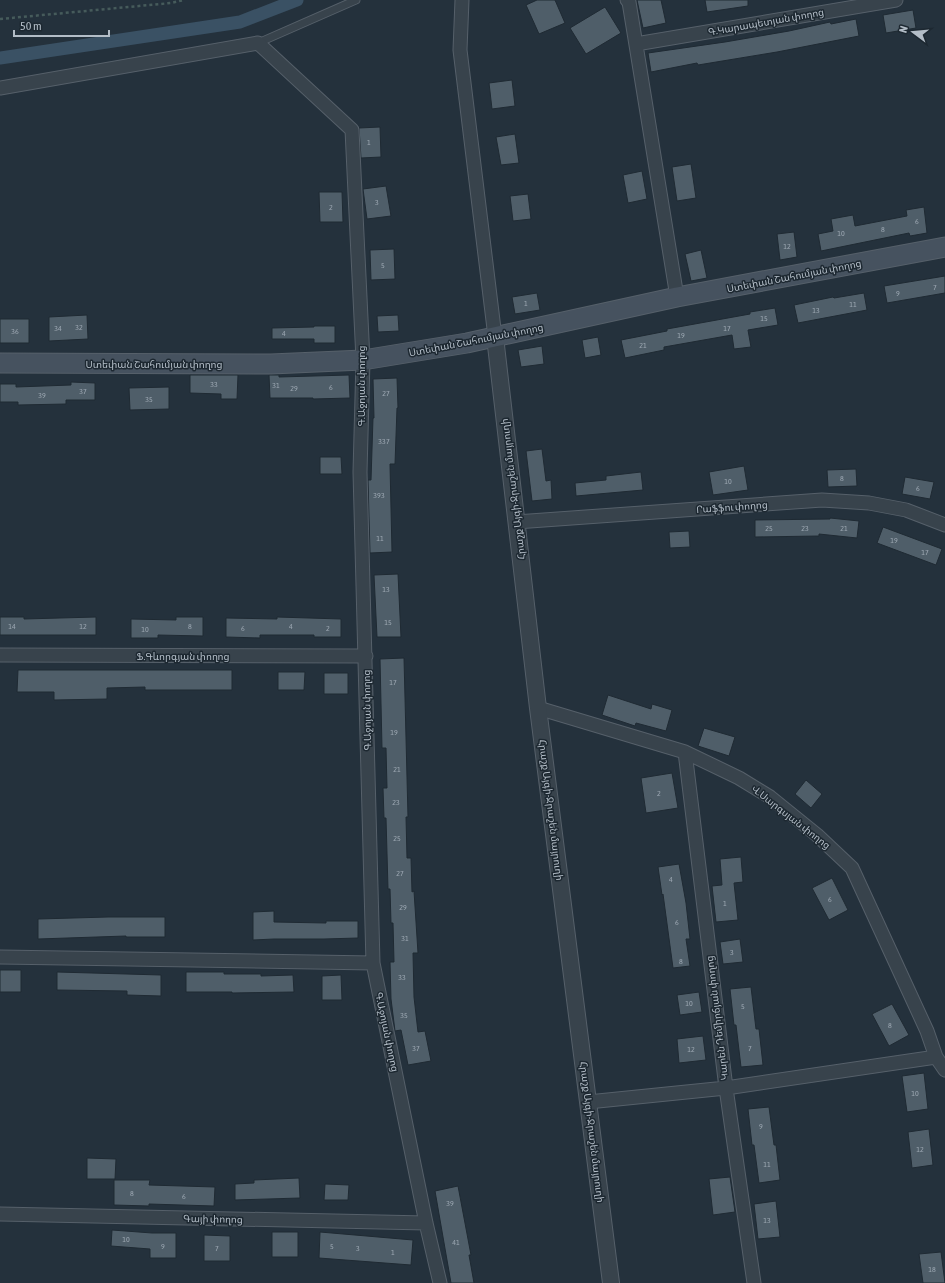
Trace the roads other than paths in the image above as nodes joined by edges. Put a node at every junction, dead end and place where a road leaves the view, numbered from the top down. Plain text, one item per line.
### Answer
1 (356, 0) edge
2 (462, 0) edge
3 (627, 0) edge
4 (896, 0) edge
5 (258, 43) junction
6 (636, 44) junction
7 (0, 88) edge
8 (945, 248) edge
9 (677, 297) junction
10 (495, 337) junction
11 (362, 360) junction
12 (0, 363) edge
13 (516, 522) junction
14 (945, 525) edge
15 (0, 655) edge
16 (366, 656) junction
17 (538, 708) junction
18 (685, 752) junction
19 (0, 957) edge
20 (373, 963) junction
21 (936, 1057) junction
22 (945, 1070) edge
23 (726, 1088) junction
24 (588, 1102) junction
25 (0, 1214) edge
26 (426, 1224) junction
27 (440, 1283) edge
28 (611, 1283) edge
29 (754, 1283) edge

1 - 5 lane
2 - 10 street
3 - 6 street
4 - 6 street, Գ.Կարապետյան փողոց
5 - 7 street
5 - 11 street, Գ.Աջոյան փողոց
6 - 9 street
8 - 9 main road, Ստեփան Շահումյան փողոց
9 - 10 main road, Ստեփան Շահումյան փողոց
10 - 11 main road, Ստեփան Շահումյան փողոց
10 - 13 street, Հրաշք Այգի-Ջրաշեն մայրուղի
11 - 12 main road, Ստեփան Շահումյան փողոց
11 - 16 street, Գ.Աջոյան փողոց
13 - 14 street, Րաֆֆու փողոց
13 - 17 street, Հրաշք Այգի-Ջրաշեն մայրուղի
15 - 16 street, Ֆ.Գևորգյան փողոց
16 - 20 street, Գ.Աջոյան փողոց
17 - 18 street, Վ.Սարգսյան փողոց
17 - 24 street, Հրաշք Այգի-Ջրաշեն մայրուղի
18 - 21 street, Վ.Սարգսյան փողոց
18 - 23 street, Կարեն Դեմիրճյան փողոց
19 - 20 street
20 - 26 street, Գ.Աջոյան փողոց
21 - 22 street, Վ.Սարգսյան փողոց
21 - 23 street
23 - 24 street
23 - 29 street, Կարեն Դեմիրճյան փողոց
24 - 28 street, Հրաշք Այգի-Ջրաշեն մայրուղի
25 - 26 street, Գայի փողոց
26 - 27 street, Գ.Աջոյան փողոց

